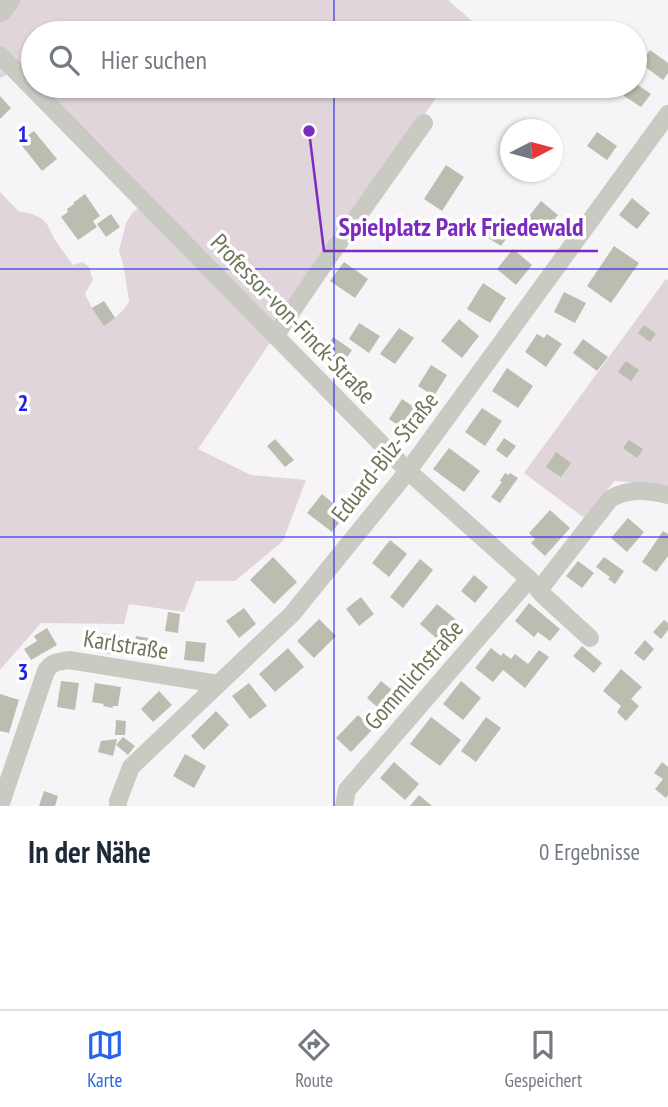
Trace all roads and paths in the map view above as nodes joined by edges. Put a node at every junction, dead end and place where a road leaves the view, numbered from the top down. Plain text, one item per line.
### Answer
1 (10, 0) edge
2 (0, 12) edge
3 (0, 55) edge
4 (21, 76) edge
5 (42, 98) edge
6 (668, 114) edge
7 (424, 123) dead end
8 (275, 336) junction
9 (408, 471) junction
10 (668, 495) edge
11 (534, 584) junction
12 (590, 638) dead end
13 (218, 684) junction
14 (0, 806) edge
15 (118, 806) edge
16 (344, 806) edge

1 - 2 street
3 - 4 street, Professor-von-Finck-Straße
5 - 8 street, Professor-von-Finck-Straße
6 - 9 street, Eduard-Bilz-Straße
7 - 8 street
8 - 9 street, Professor-von-Finck-Straße
9 - 11 street, Professor-von-Finck-Straße
9 - 13 street, Eduard-Bilz-Straße
10 - 11 street, Gommlichstraße
11 - 12 street, Professor-von-Finck-Straße
11 - 16 street, Gommlichstraße
13 - 14 street, Karlstraße
13 - 15 street, Eduard-Bilz-Straße

